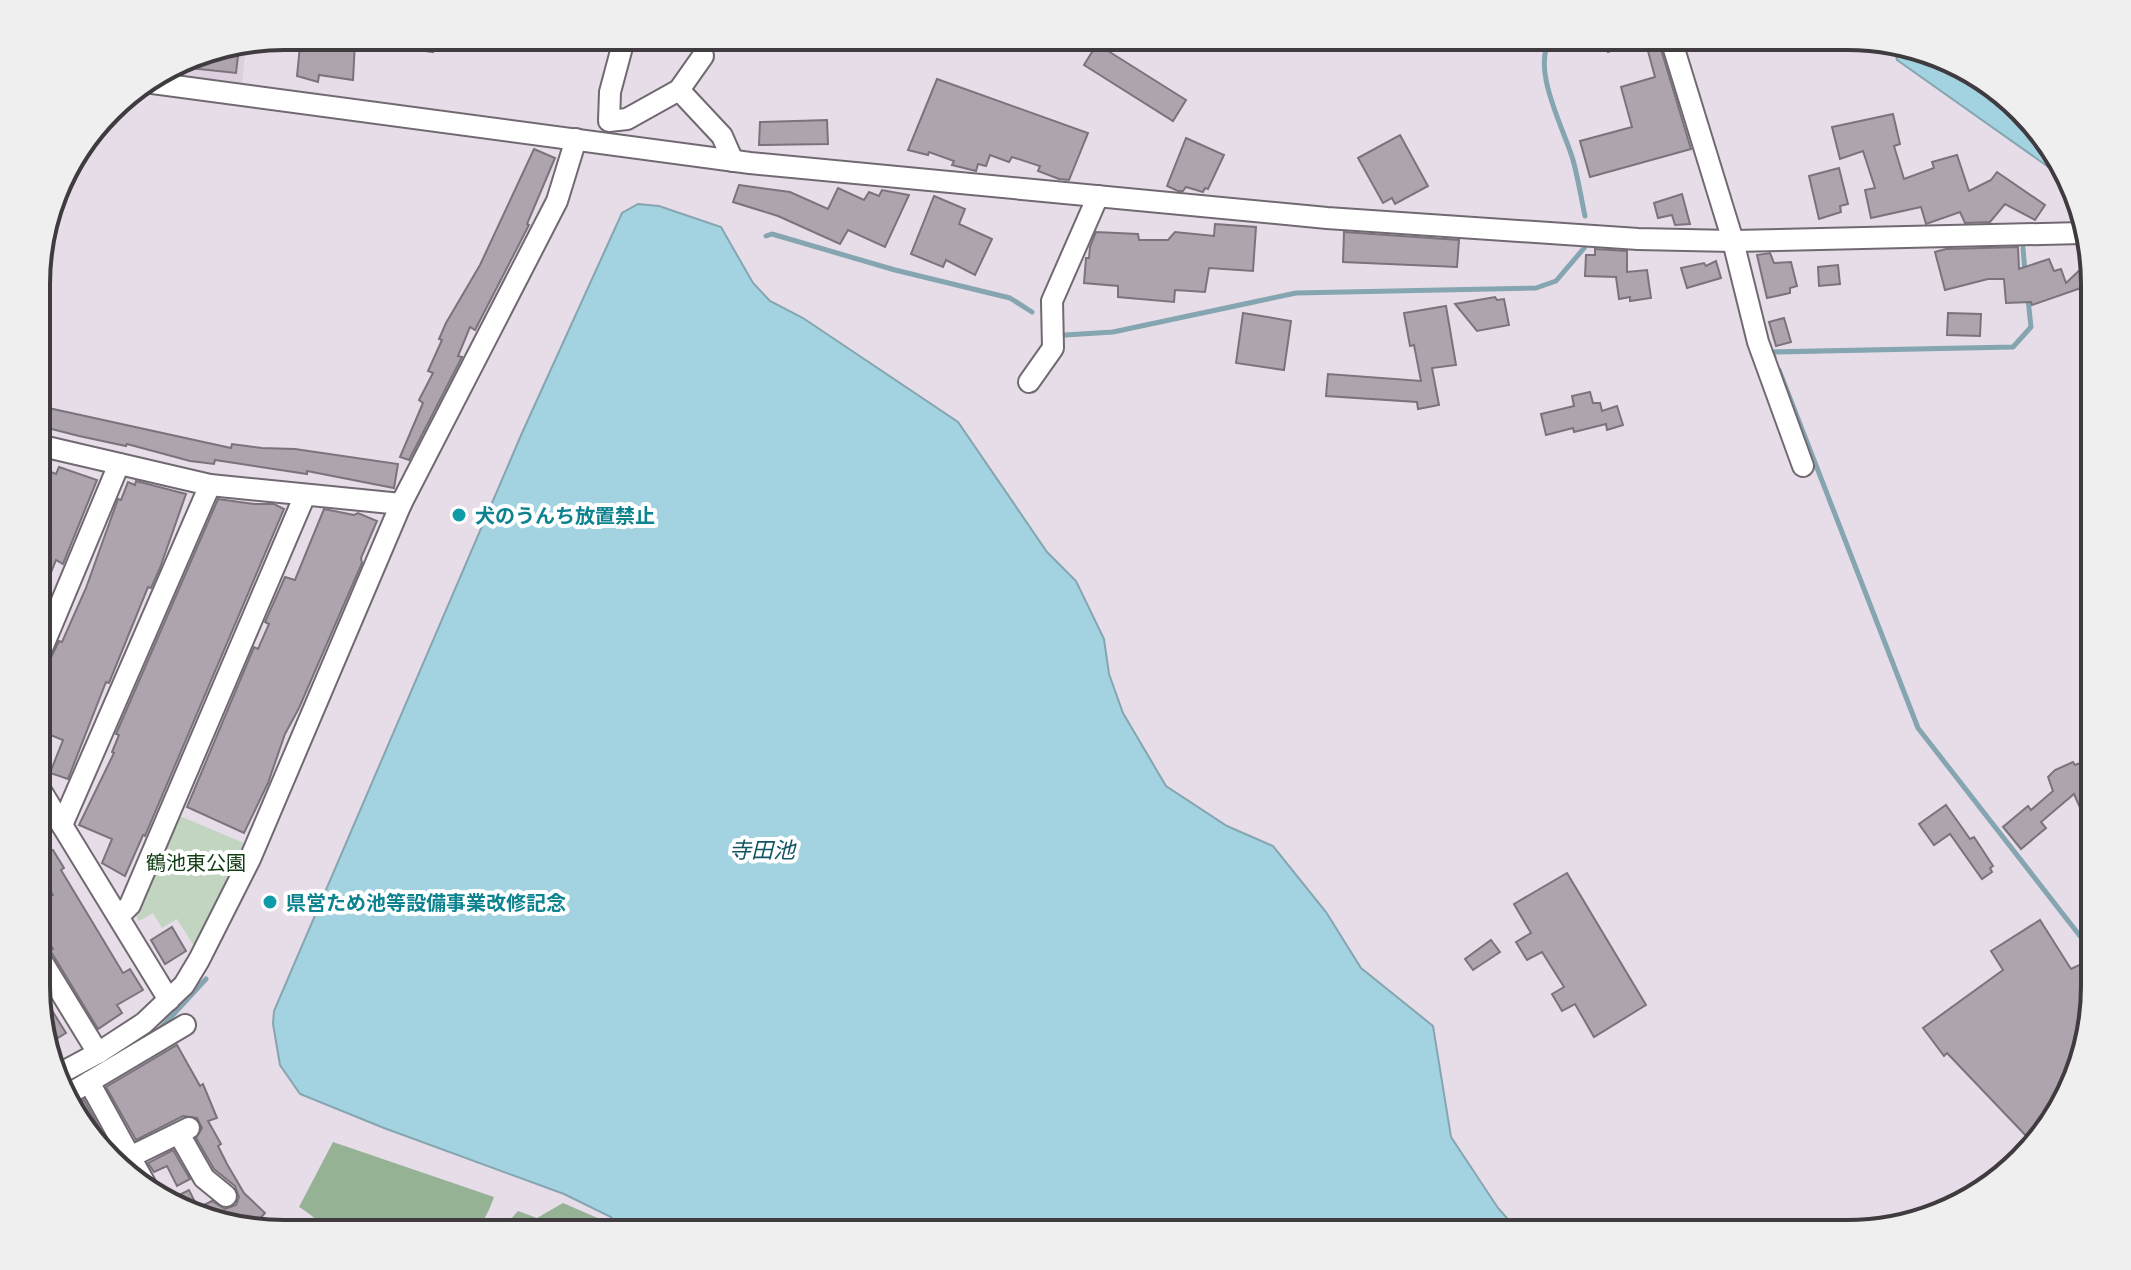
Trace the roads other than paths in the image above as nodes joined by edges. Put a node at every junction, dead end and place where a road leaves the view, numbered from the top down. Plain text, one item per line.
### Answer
1 (621, 50) edge
2 (1674, 50) edge
3 (703, 56) dead end
4 (162, 84) edge
5 (679, 90) junction
6 (576, 139) junction
7 (733, 161) junction
8 (1098, 196) junction
9 (2076, 233) edge
10 (1733, 241) junction
11 (1029, 382) dead end
12 (50, 448) edge
13 (119, 464) junction
14 (1803, 466) dead end
15 (210, 485) junction
16 (305, 495) junction
17 (401, 504) junction
18 (50, 629) edge
19 (50, 806) edge
20 (62, 825) junction
21 (119, 916) junction
22 (50, 975) edge
23 (169, 1000) junction
24 (185, 1025) dead end
25 (98, 1053) junction
26 (66, 1070) edge
27 (89, 1082) junction
28 (75, 1090) edge
29 (132, 1156) junction
30 (138, 1168) edge
31 (226, 1196) dead end

1 - 5 street
2 - 10 street
3 - 5 street
4 - 6 street
5 - 7 street
6 - 7 street
6 - 17 street
7 - 8 street
8 - 10 street
8 - 11 street
9 - 10 street
10 - 14 street
12 - 13 street
13 - 15 street
13 - 18 street
15 - 16 street
15 - 20 street
16 - 17 street
16 - 21 street
17 - 23 street
19 - 20 street
20 - 21 street
21 - 23 street
22 - 25 street
23 - 25 street
24 - 27 street
25 - 26 street
27 - 28 street
27 - 29 street
29 - 30 street
29 - 31 street

